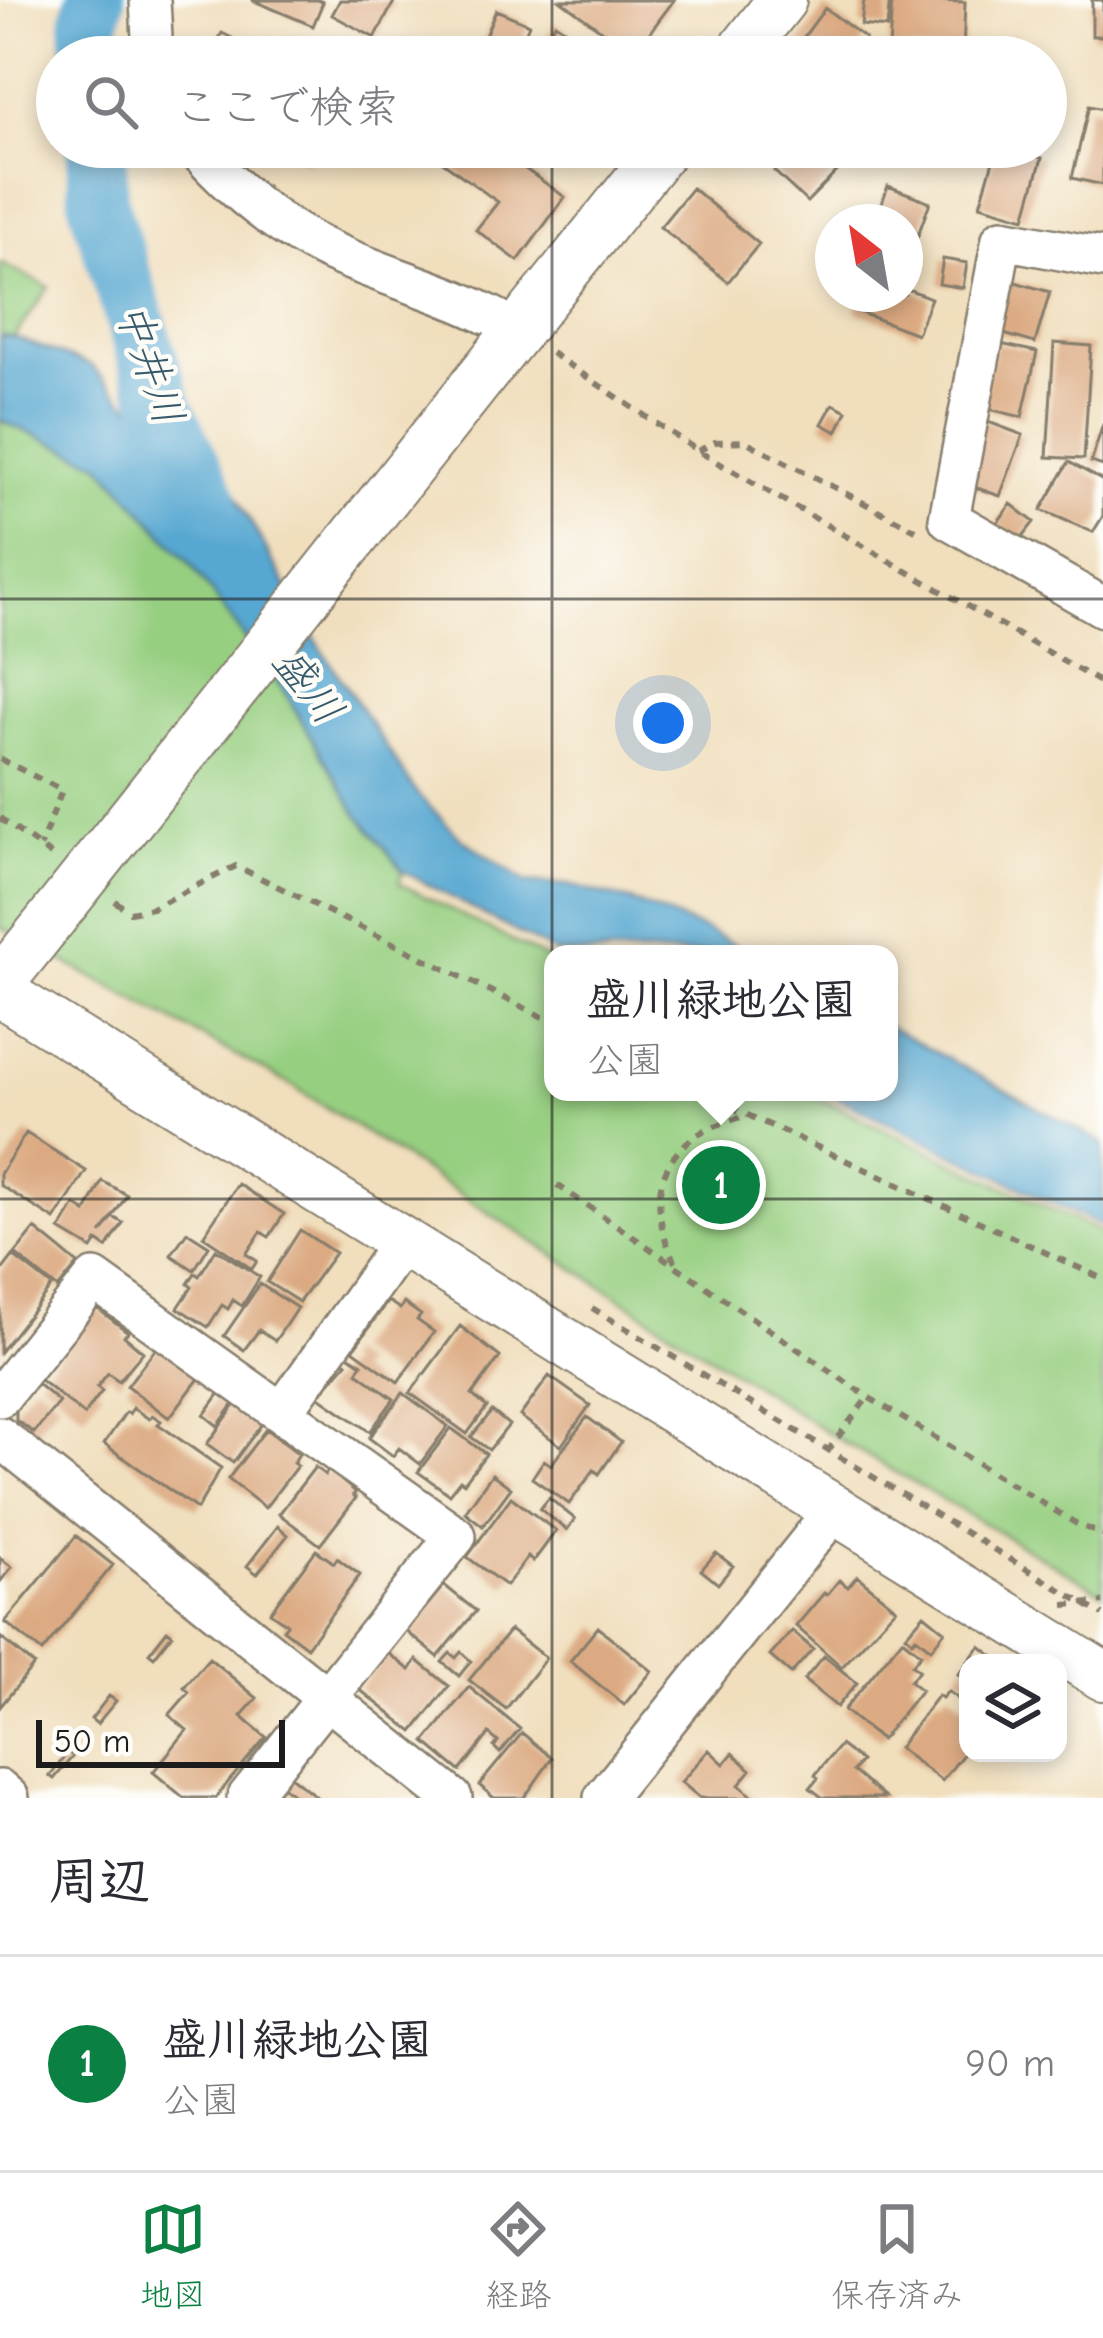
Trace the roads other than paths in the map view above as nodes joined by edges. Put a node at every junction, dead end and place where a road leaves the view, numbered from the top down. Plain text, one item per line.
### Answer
1 (150, 0) edge
2 (782, 0) edge
3 (152, 36) edge
4 (754, 36) edge
5 (216, 168) edge
6 (648, 168) edge
7 (1103, 258) edge
8 (511, 339) junction
9 (1103, 607) edge
10 (0, 983) edge
11 (0, 992) edge
12 (404, 1241) junction
13 (0, 1397) edge
14 (282, 1412) junction
15 (0, 1437) edge
16 (818, 1501) junction
17 (1103, 1676) edge
18 (327, 1698) junction
19 (0, 1790) edge
20 (10, 1798) edge
21 (248, 1798) edge
22 (452, 1798) edge
23 (604, 1798) edge

1 - 3 street
2 - 4 street
5 - 8 street
6 - 8 street
7 - 9 street
8 - 10 street, bridge
11 - 12 street
12 - 14 street
12 - 16 street
13 - 14 street
14 - 18 street
15 - 18 street
16 - 17 street
16 - 23 street
18 - 21 street
18 - 22 street
19 - 20 street

